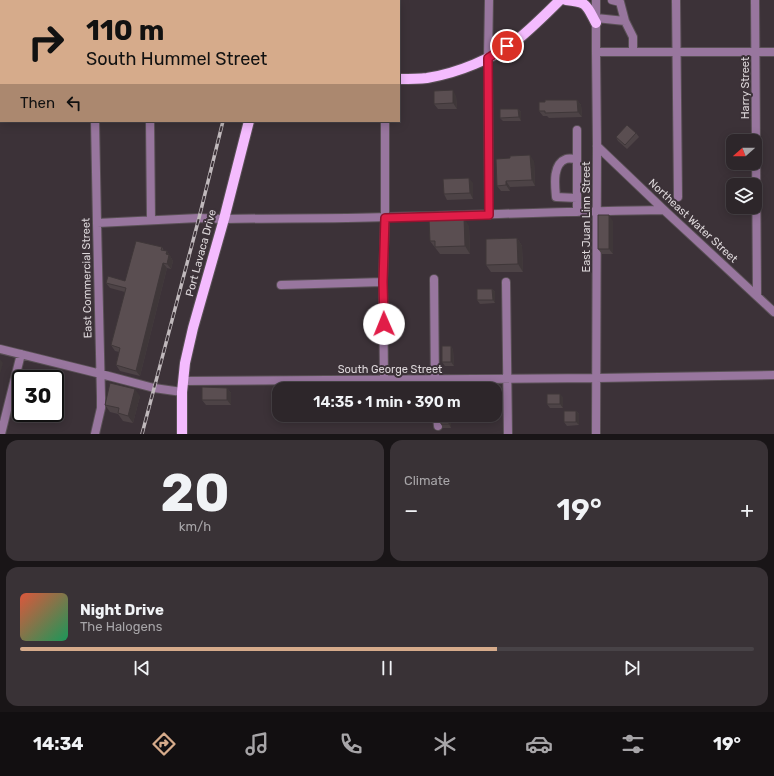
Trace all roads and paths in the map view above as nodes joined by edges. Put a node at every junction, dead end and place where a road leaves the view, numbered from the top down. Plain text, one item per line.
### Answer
1 (489, 0) edge
2 (560, 0) edge
3 (566, 0) edge
4 (596, 0) edge
5 (612, 0) edge
6 (676, 0) edge
7 (755, 0) edge
8 (596, 20) junction
9 (625, 21) junction
10 (596, 52) junction
11 (633, 52) junction
12 (756, 52) junction
13 (774, 52) edge
14 (677, 53) junction
15 (488, 58) junction
16 (400, 80) edge
17 (95, 122) edge
18 (150, 122) edge
19 (249, 122) edge
20 (385, 122) edge
21 (577, 130) dead end
22 (597, 146) junction
23 (576, 159) junction
24 (562, 197) junction
25 (678, 197) dead end
26 (577, 198) junction
27 (664, 210) junction
28 (596, 211) junction
29 (561, 212) junction
30 (577, 212) junction
31 (489, 215) junction
32 (224, 218) junction
33 (385, 218) junction
34 (152, 220) junction
35 (97, 223) junction
36 (434, 279) dead end
37 (383, 282) junction
38 (506, 282) dead end
39 (281, 285) dead end
40 (757, 296) junction
41 (774, 312) edge
42 (0, 349) edge
43 (21, 354) junction
44 (101, 374) junction
45 (774, 375) edge
46 (596, 378) junction
47 (434, 379) junction
48 (508, 379) junction
49 (384, 380) junction
50 (183, 381) junction
51 (434, 382) edge
52 (182, 392) junction
53 (438, 422) edge
54 (438, 426) dead end
55 (1, 434) edge
56 (95, 434) edge
57 (182, 434) edge
58 (508, 434) edge
59 (596, 434) edge

1 - 15 street
2 - 15 main road
3 - 8 main road
4 - 8 street, East Juan Linn Street
5 - 9 street
6 - 14 street
7 - 12 street, Harry Street
8 - 9 street
8 - 10 street, East Juan Linn Street
9 - 11 street
10 - 11 street
10 - 22 street, East Juan Linn Street
11 - 14 street
12 - 13 street
12 - 14 street
12 - 40 street, Harry Street
14 - 25 street
15 - 16 main road
15 - 31 street
17 - 35 street, East Commercial Street
18 - 34 street
19 - 32 main road, Port Lavaca Drive
20 - 33 street
21 - 23 street
22 - 27 street, Northeast Water Street
22 - 28 street, East Juan Linn Street
23 - 24 street
23 - 26 street
24 - 26 street
24 - 29 street
26 - 30 street
27 - 28 street
27 - 40 street, Northeast Water Street
28 - 30 street
28 - 46 street, East Juan Linn Street
29 - 30 street
29 - 31 street
31 - 33 street
32 - 33 street
32 - 34 street
32 - 50 main road, Port Lavaca Drive
33 - 37 street
34 - 35 street
35 - 44 street, East Commercial Street
36 - 47 street
37 - 39 street
37 - 49 street
38 - 48 street
40 - 41 street, Northeast Water Street
42 - 43 street
43 - 44 street
43 - 55 street
44 - 52 street
44 - 56 street, East Commercial Street
45 - 46 street, South George Street
46 - 48 street, South George Street
46 - 59 street, East Juan Linn Street
47 - 48 street, South George Street
47 - 49 street, South George Street
47 - 51 street
48 - 58 street
49 - 50 street, South George Street
50 - 52 main road, Port Lavaca Drive
52 - 57 main road, Port Lavaca Drive
53 - 54 street

